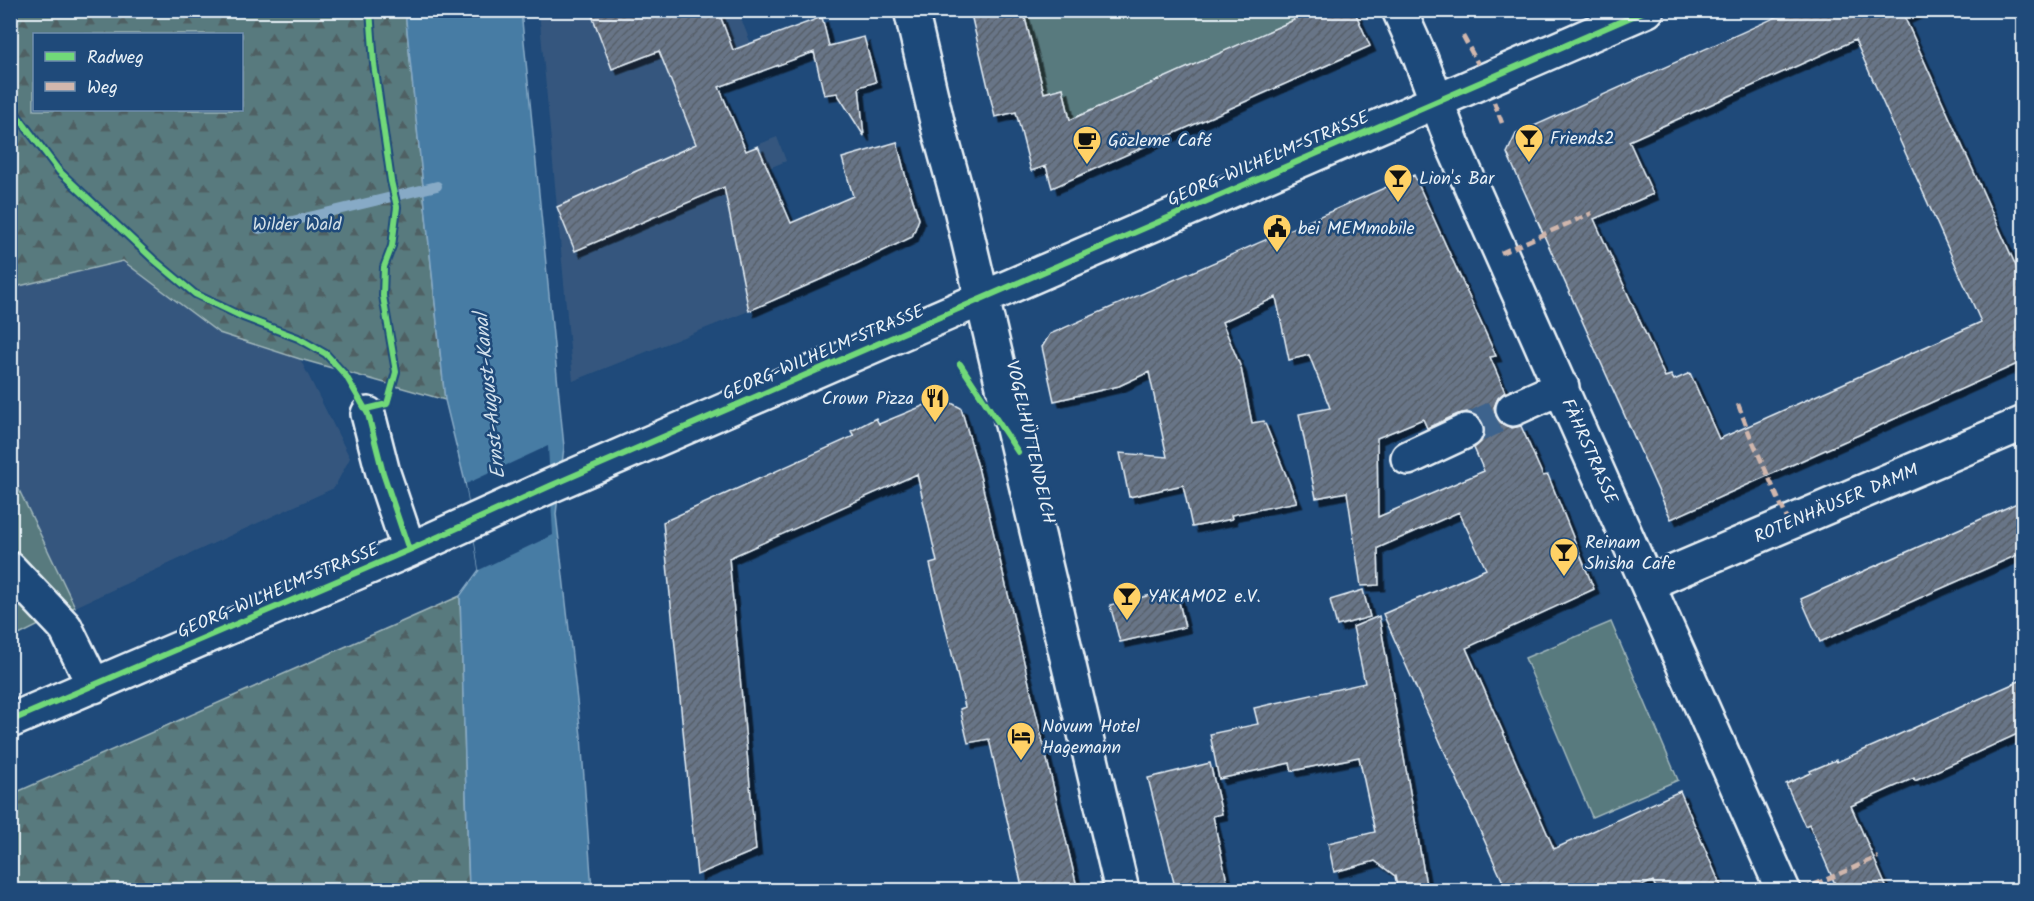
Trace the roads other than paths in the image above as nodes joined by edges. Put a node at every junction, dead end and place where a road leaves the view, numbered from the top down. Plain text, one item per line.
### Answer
1 (911, 10) edge
2 (1400, 10) edge
3 (1647, 10) edge
4 (1437, 102) junction
5 (982, 299) junction
6 (1562, 387) junction
7 (1513, 409) tunnel mouth
8 (368, 414) dead end
9 (2024, 423) edge
10 (1466, 431) tunnel mouth
11 (1408, 458) dead end
12 (409, 550) junction
13 (10, 568) edge
14 (1648, 583) junction
15 (94, 686) junction
16 (10, 721) edge
17 (1122, 891) edge
18 (1783, 891) edge

1 - 5 street, VOGELHÜTTENDEICH
2 - 4 street, FÄHRSTRASSE
3 - 4 street, GEORG-WILHELM-STRASSE
4 - 5 street, GEORG-WILHELM-STRASSE
4 - 6 street, FÄHRSTRASSE
5 - 12 street, GEORG-WILHELM-STRASSE
5 - 17 street, VOGELHÜTTENDEICH
6 - 7 street
6 - 14 street, FÄHRSTRASSE
8 - 12 street
9 - 14 street, ROTENHÄUSER DAMM
10 - 11 street
12 - 15 street, GEORG-WILHELM-STRASSE
13 - 15 street
14 - 18 street, FÄHRSTRASSE
15 - 16 street, GEORG-WILHELM-STRASSE

